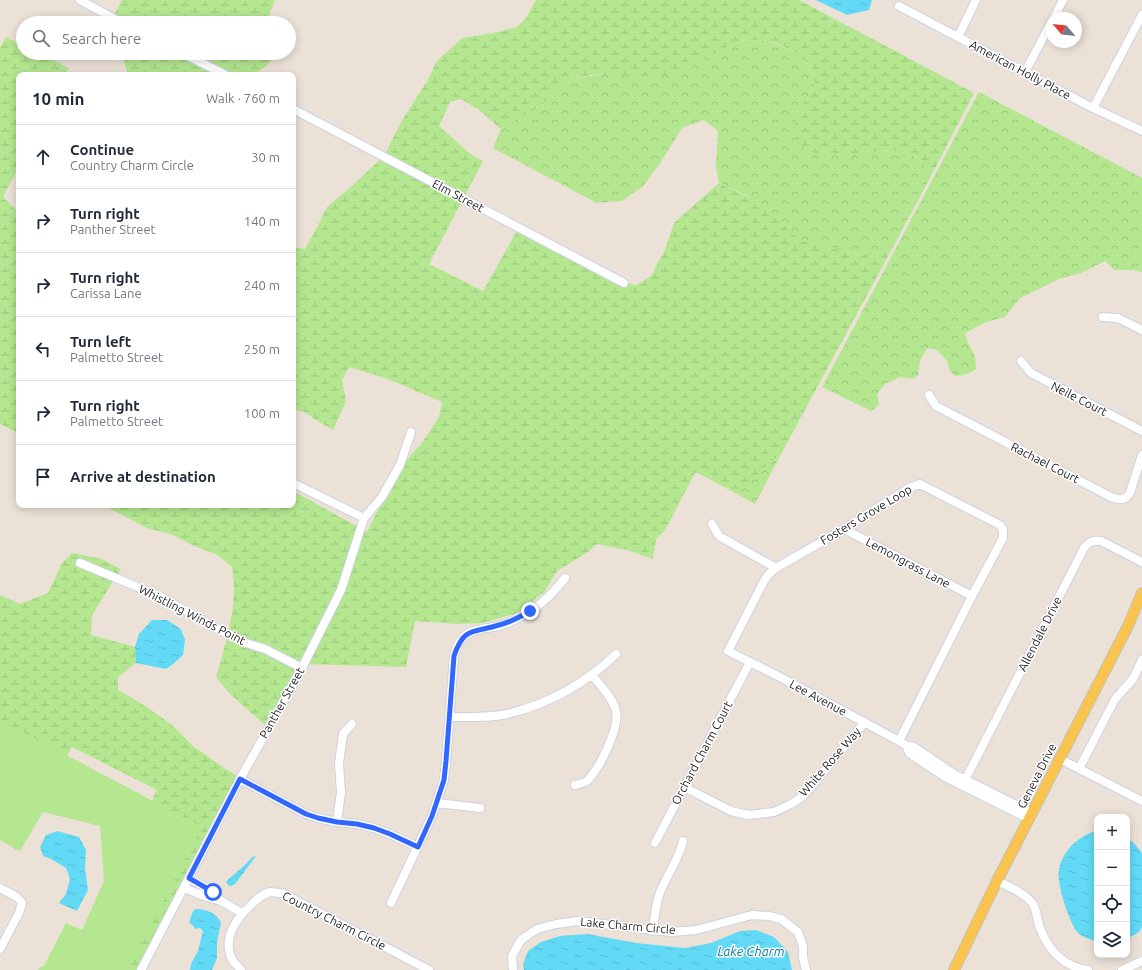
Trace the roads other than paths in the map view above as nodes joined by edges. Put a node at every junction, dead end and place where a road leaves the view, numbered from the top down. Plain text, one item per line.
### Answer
1 (80, 0) edge
2 (976, 0) edge
3 (1063, 0) edge
4 (899, 6) dead end
5 (1057, 12) edge
6 (1142, 15) edge
7 (109, 16) edge
8 (1046, 32) edge
9 (958, 37) junction
10 (196, 60) edge
11 (220, 72) edge
12 (1025, 72) junction
13 (1093, 108) junction
14 (296, 111) edge
15 (1142, 132) edge
16 (624, 283) dead end
17 (1103, 317) dead end
18 (1142, 330) edge
19 (1021, 362) dead end
20 (929, 395) dead end
21 (1142, 431) edge
22 (411, 432) dead end
23 (1142, 455) edge
24 (296, 484) edge
25 (364, 518) junction
26 (712, 524) dead end
27 (844, 529) junction
28 (1142, 562) edge
29 (80, 563) dead end
30 (776, 568) junction
31 (565, 578) dead end
32 (1142, 593) edge
33 (972, 596) junction
34 (728, 651) joint
35 (616, 654) dead end
36 (1142, 660) edge
37 (750, 662) junction
38 (302, 668) junction
39 (592, 675) junction
40 (450, 717) junction
41 (865, 722) junction
42 (352, 724) dead end
43 (899, 741) junction
44 (1060, 759) junction
45 (1080, 769) junction
46 (240, 779) junction
47 (963, 782) junction
48 (575, 786) dead end
49 (684, 787) junction
50 (1142, 801) edge
51 (437, 803) junction
52 (480, 808) dead end
53 (1030, 816) junction
54 (337, 822) junction
55 (683, 841) dead end
56 (655, 844) dead end
57 (418, 847) junction
58 (189, 878) junction
59 (997, 881) junction
60 (0, 888) edge
61 (184, 888) junction
62 (206, 893) junction
63 (391, 903) dead end
64 (242, 913) junction
65 (653, 931) junction
66 (0, 949) edge
67 (1142, 961) edge
68 (141, 970) edge
69 (241, 970) edge
70 (429, 970) edge
71 (513, 970) edge
72 (806, 970) edge
73 (954, 970) edge
74 (1088, 970) edge
75 (1122, 970) edge

1 - 7 street
2 - 9 street
3 - 5 street
4 - 9 street, American Holly Place
6 - 13 street
8 - 12 street
9 - 12 street, American Holly Place
10 - 11 street
12 - 13 street, American Holly Place
13 - 15 street, American Holly Place
14 - 16 street, Elm Street
17 - 18 street
19 - 21 street, Neile Court
20 - 23 street, Rachael Court
22 - 25 street, Panther Street
24 - 25 street
25 - 38 street, Panther Street
26 - 30 street
27 - 30 street, Fosters Grove Loop
27 - 33 street, Lemongrass Lane
27 - 33 street, Fosters Grove Loop
28 - 47 street, Allendale Drive
29 - 38 street, Whistling Winds Point
30 - 34 street, Fosters Grove Loop
31 - 40 street
32 - 44 main road, Geneva Drive
33 - 43 street, Fosters Grove Loop
34 - 37 street, Lee Avenue
35 - 39 street
36 - 45 street
37 - 41 street, Lee Avenue
37 - 49 street, Orchard Charm Court
38 - 46 street, Panther Street
39 - 40 street
39 - 48 street
40 - 51 street
41 - 43 street, Lee Avenue
41 - 49 street, White Rose Way
42 - 54 street
43 - 47 street, Lee Avenue
44 - 45 street
44 - 53 main road, Geneva Drive
45 - 50 street
46 - 54 street
46 - 58 street, Panther Street
47 - 53 street, Lee Avenue
49 - 56 street, Orchard Charm Court
51 - 52 street
51 - 57 street
53 - 59 main road, Geneva Drive
54 - 57 street
55 - 65 street
57 - 63 street
58 - 61 street, Panther Street
58 - 62 street
59 - 73 main road, Geneva Drive
59 - 74 street
60 - 66 street
61 - 62 street
61 - 68 street, Panther Street
62 - 64 street
64 - 69 street, Country Charm Circle
64 - 70 street, Country Charm Circle
65 - 71 street, Lake Charm Circle
65 - 72 street, Lake Charm Circle
67 - 75 street

